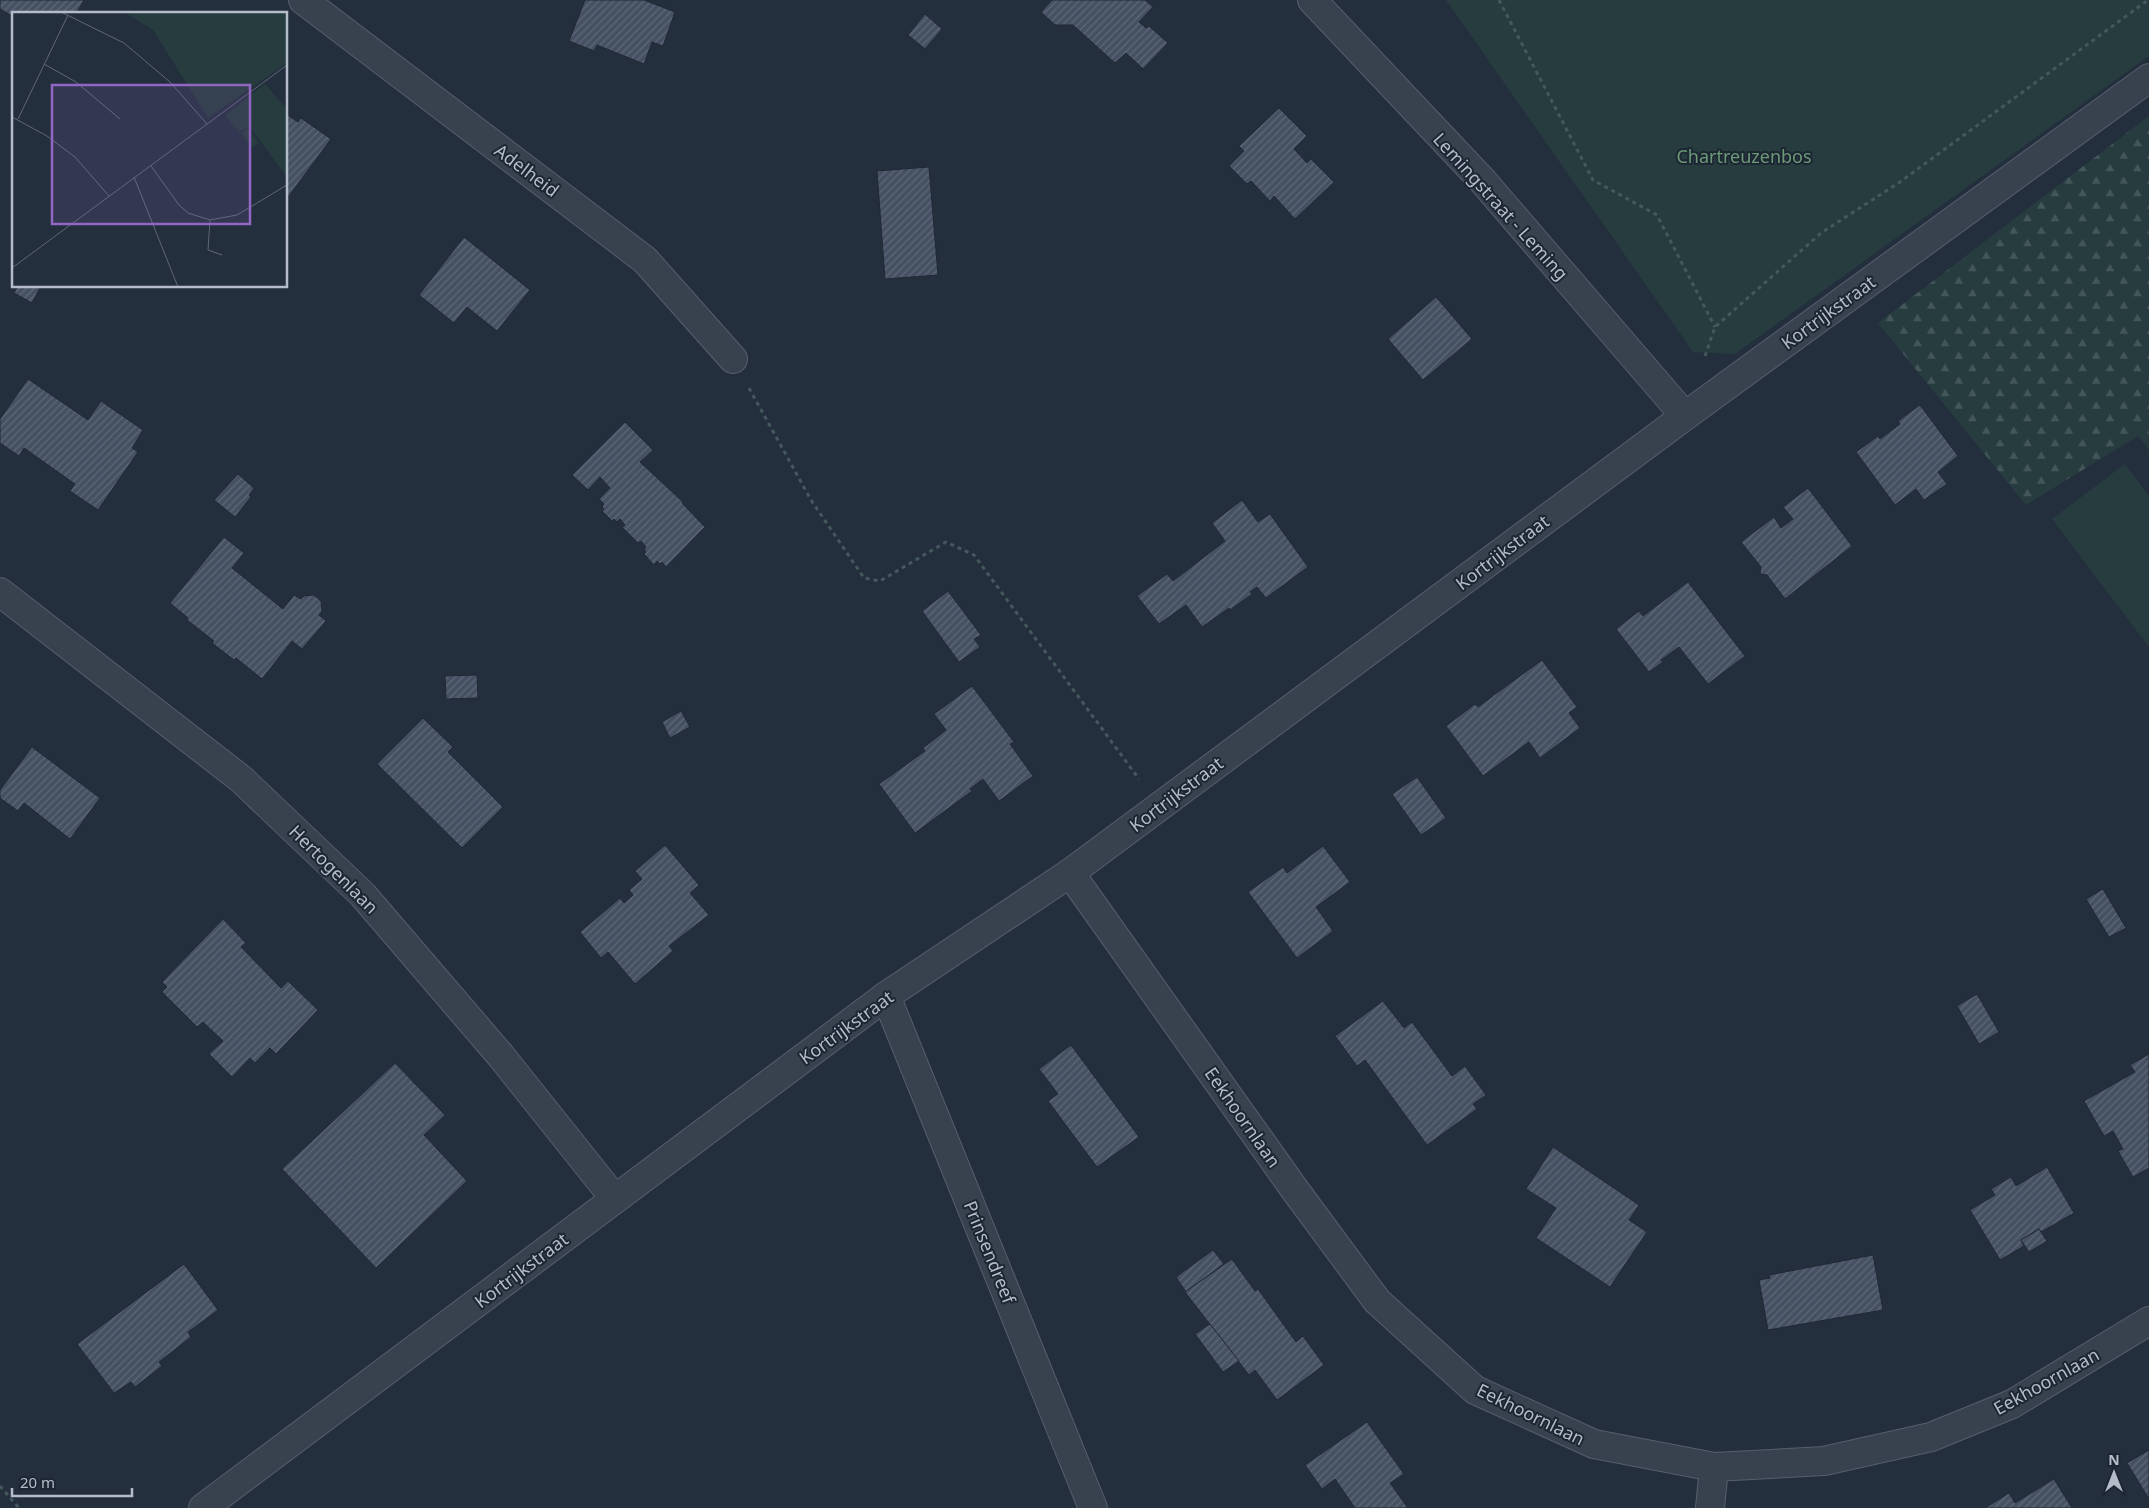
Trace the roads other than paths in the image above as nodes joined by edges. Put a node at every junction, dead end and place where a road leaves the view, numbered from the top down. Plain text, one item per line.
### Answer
1 (303, 0) edge
2 (1312, 0) edge
3 (2149, 78) edge
4 (733, 359) road end
5 (1685, 416) junction
6 (0, 592) edge
7 (1070, 873) junction
8 (886, 996) junction
9 (615, 1199) junction
10 (2149, 1321) edge
11 (1714, 1467) junction
12 (203, 1508) edge
13 (1093, 1508) edge
14 (1710, 1508) edge

1 - 4 street, Adelheid
2 - 5 street, Lemingstraat - Leming
3 - 5 street, Kortrijkstraat
5 - 7 street, Kortrijkstraat
6 - 9 street, Hertogenlaan
7 - 8 street, Kortrijkstraat
7 - 11 street, Eekhoornlaan
8 - 9 street, Kortrijkstraat
8 - 13 street, Prinsendreef
9 - 12 street, Kortrijkstraat
10 - 11 street, Eekhoornlaan
11 - 14 street

